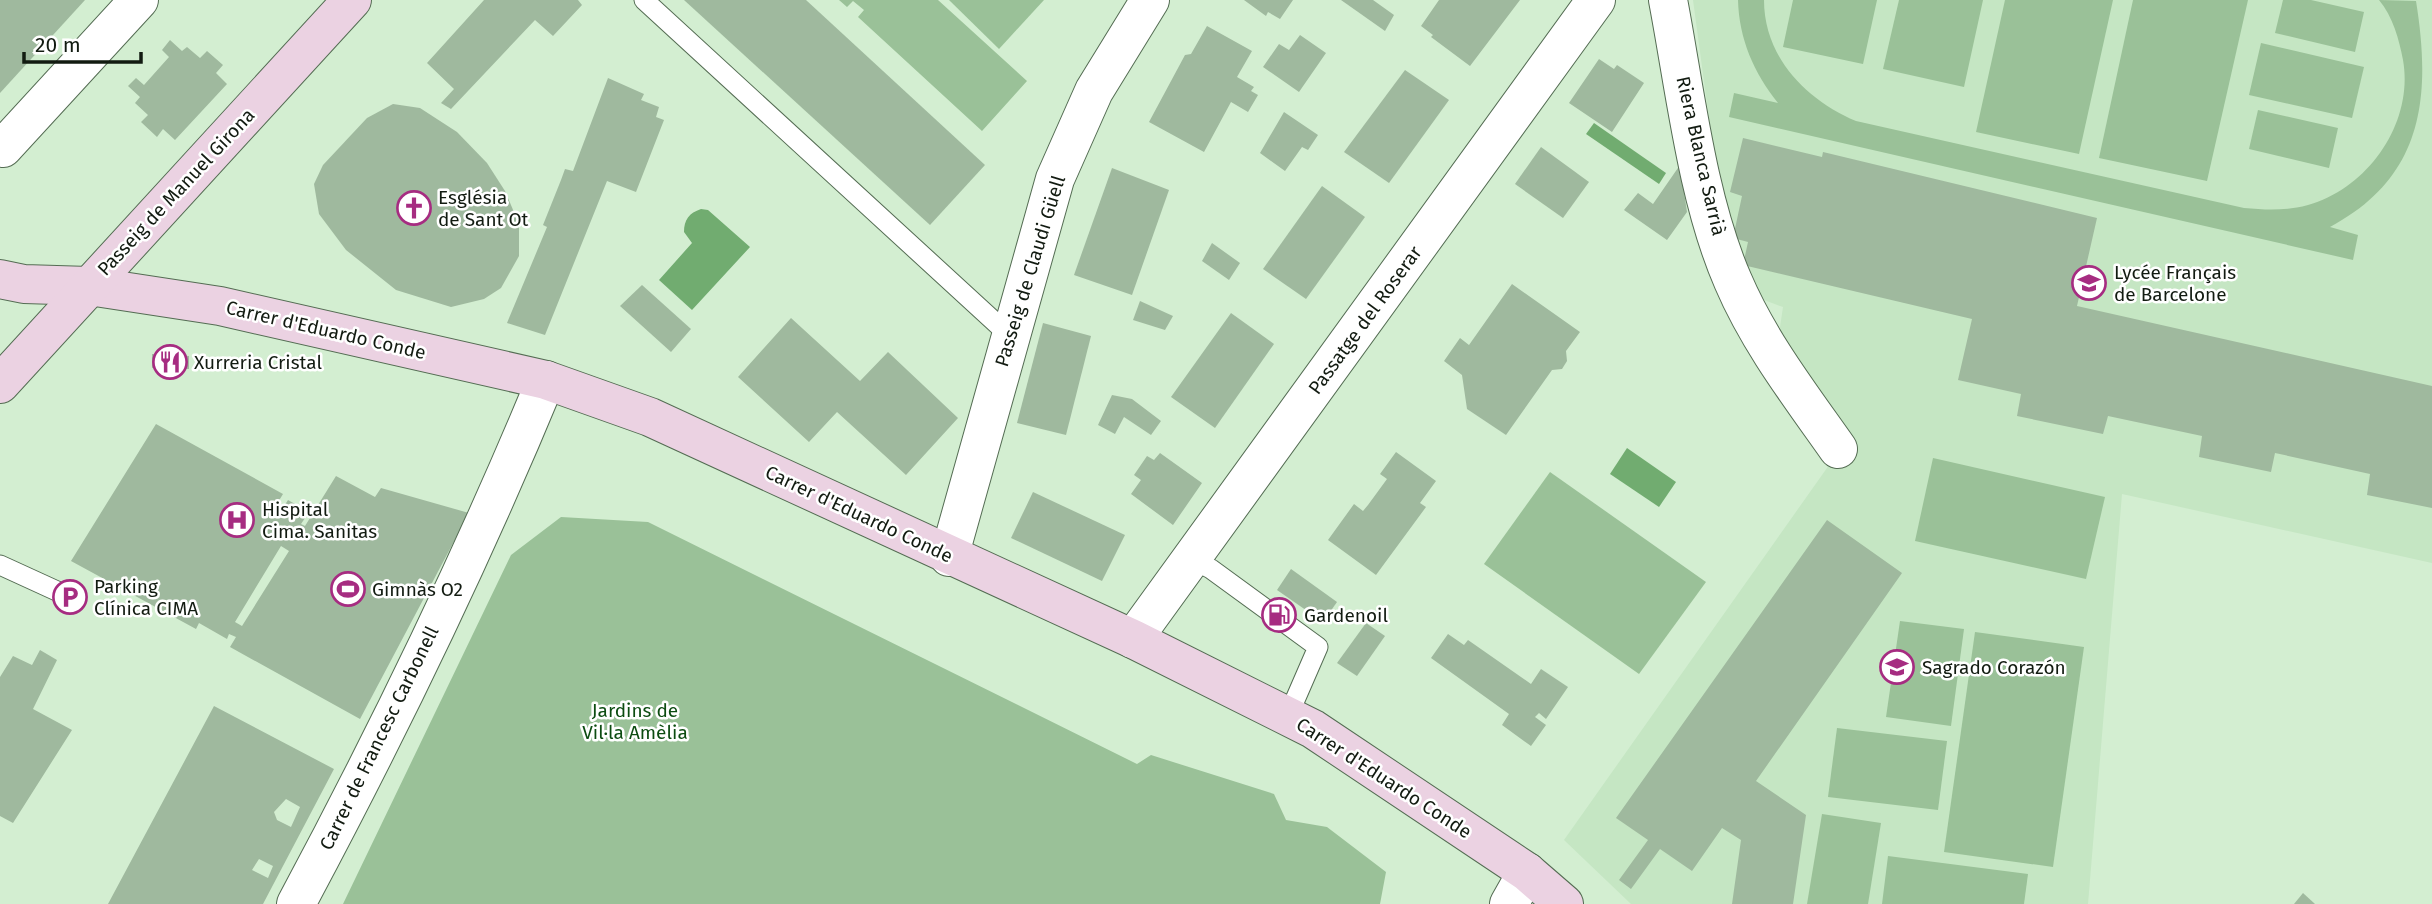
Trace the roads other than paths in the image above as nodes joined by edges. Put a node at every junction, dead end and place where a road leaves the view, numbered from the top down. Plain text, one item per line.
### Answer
1 (139, 0) edge
2 (352, 0) edge
3 (644, 0) edge
4 (1150, 0) edge
5 (1596, 0) edge
6 (1668, 0) edge
7 (3, 148) dead end
8 (0, 279) edge
9 (89, 286) junction
10 (1009, 335) junction
11 (546, 380) junction
12 (0, 384) edge
13 (1838, 449) dead end
14 (949, 557) junction
15 (1192, 559) junction
16 (0, 564) edge
17 (60, 574) dead end
18 (70, 597) dead end
19 (1133, 639) junction
20 (1288, 716) junction
21 (1518, 888) edge
22 (296, 904) edge
23 (1564, 904) edge

1 - 7 street
2 - 9 street, Passeig de Manuel Girona
3 - 10 lane
4 - 10 street, Passeig de Claudi Güell
5 - 15 street, Passatge del Roserar
6 - 13 street, Riera Blanca Sarrià
8 - 9 street, Carrer d'Eduardo Conde
9 - 11 street, Carrer d'Eduardo Conde
9 - 12 street, Passeig de Manuel Girona
10 - 14 street, Passeig de Claudi Güell
11 - 14 street, Carrer d'Eduardo Conde
11 - 22 street, Carrer de Francesc Carbonell
14 - 19 street, Carrer d'Eduardo Conde
15 - 19 street, Passatge del Roserar
15 - 20 lane
16 - 17 lane
16 - 18 lane
19 - 20 street, Carrer d'Eduardo Conde
20 - 21 street, Carrer d'Eduardo Conde
21 - 23 street, Carrer d'Eduardo Conde

